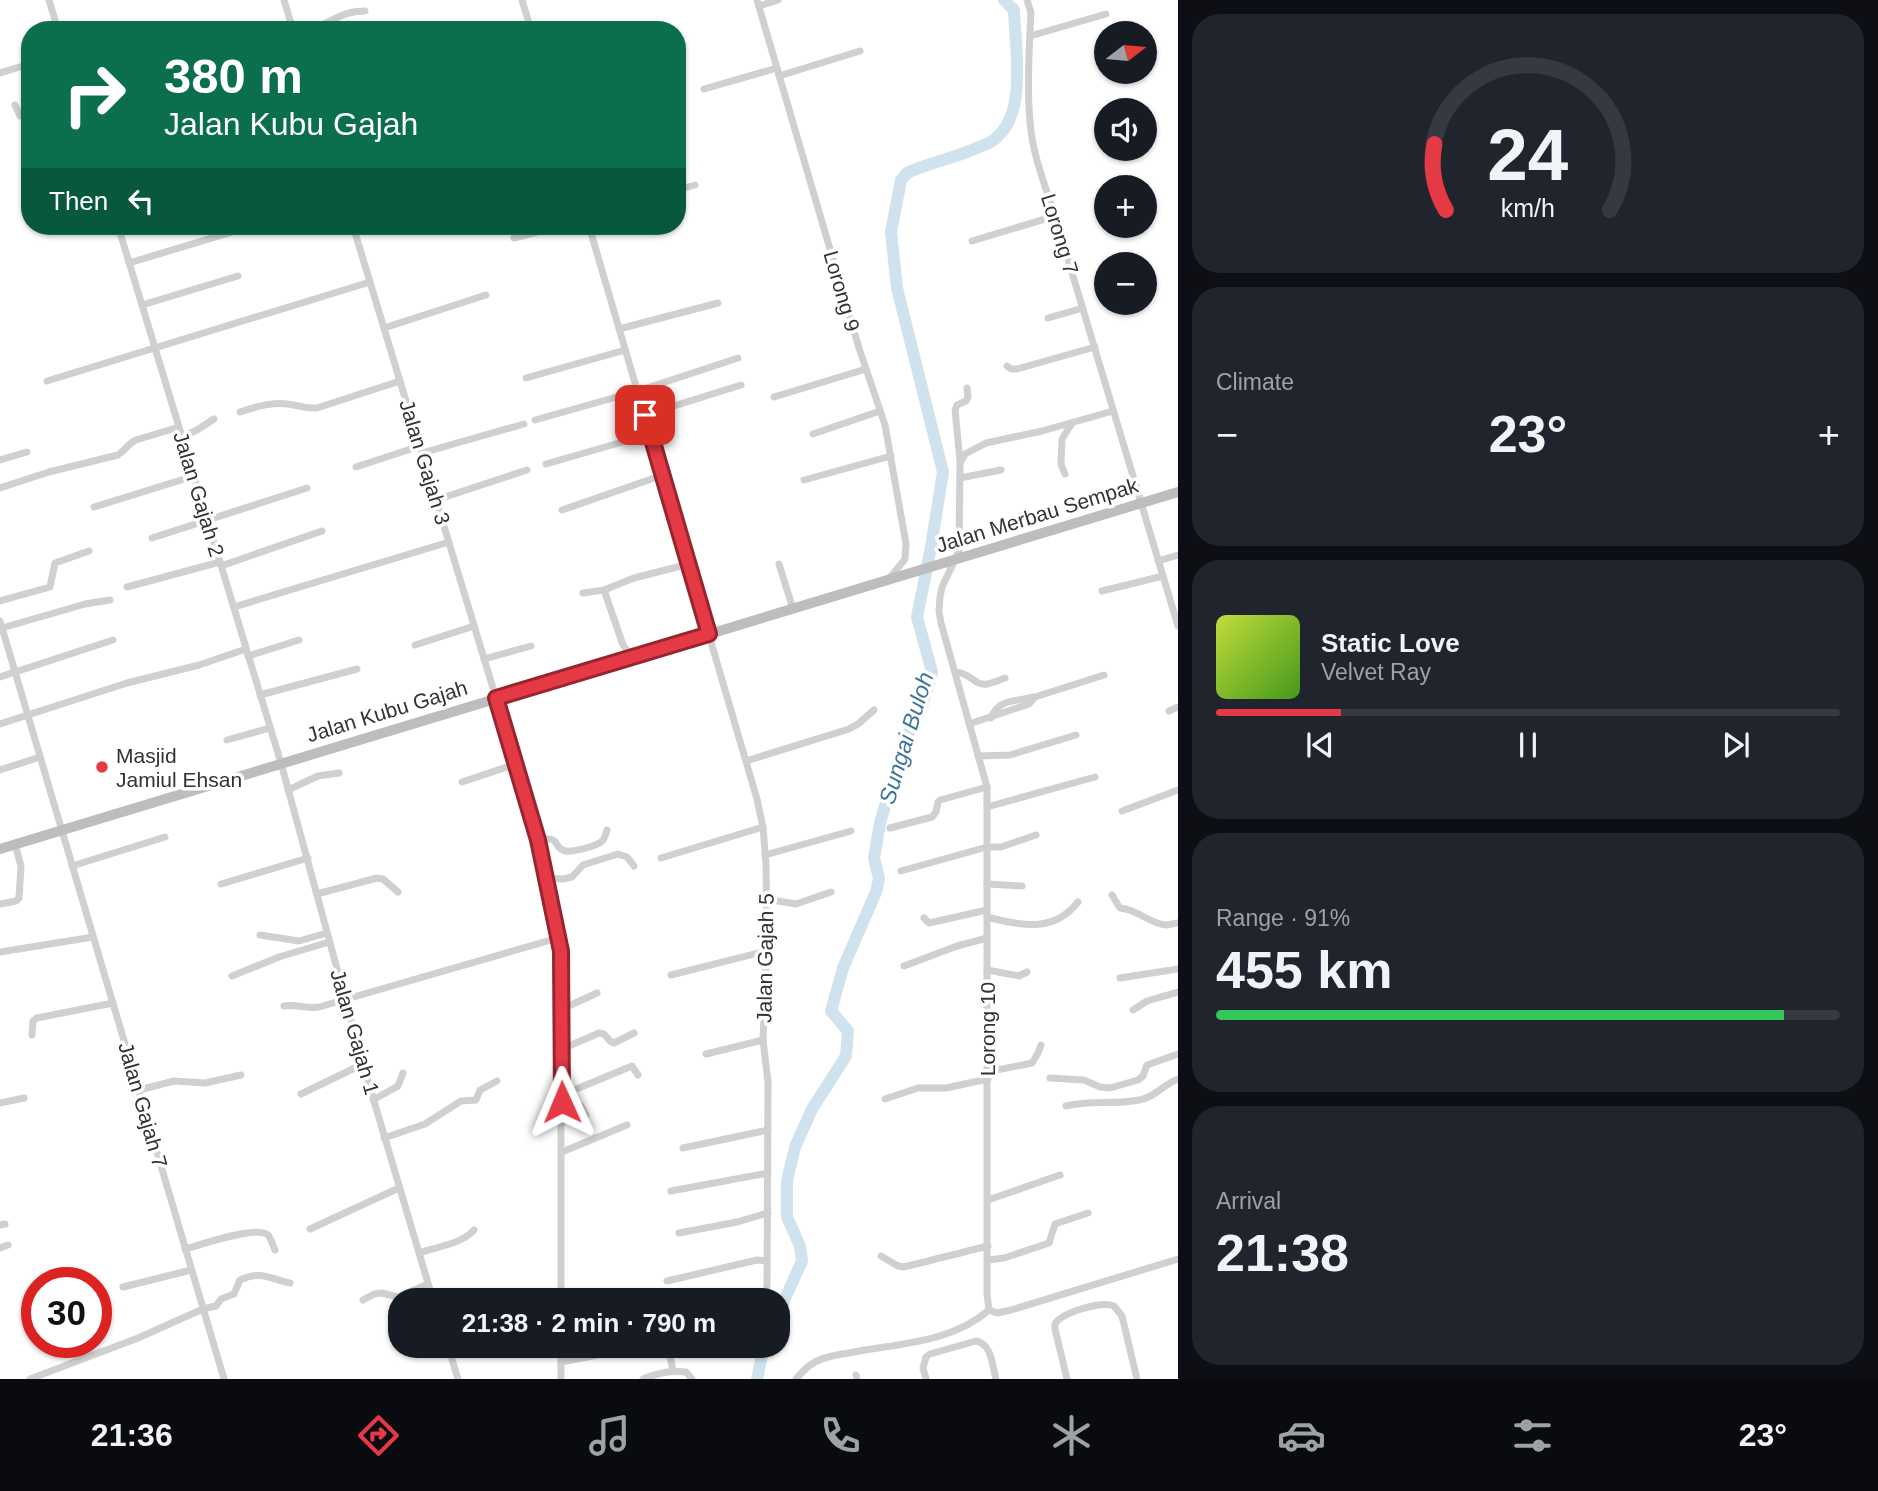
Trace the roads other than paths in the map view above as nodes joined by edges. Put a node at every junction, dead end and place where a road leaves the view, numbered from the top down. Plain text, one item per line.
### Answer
1 (49, 0) edge
2 (284, 0) edge
3 (522, 0) edge
4 (778, 0) edge
5 (1027, 0) edge
6 (758, 3) edge
7 (365, 11) dead end
8 (1106, 15) dead end
9 (55, 21) edge
10 (290, 21) edge
11 (330, 21) edge
12 (528, 21) edge
13 (1030, 36) junction
14 (860, 51) dead end
15 (21, 67) edge
16 (777, 68) junction
17 (0, 73) edge
18 (779, 76) junction
19 (704, 89) dead end
20 (15, 105) dead end
21 (21, 116) edge
22 (695, 185) dead end
23 (686, 188) edge
24 (1055, 216) junction
25 (121, 235) edge
26 (222, 235) edge
27 (356, 235) edge
28 (526, 235) edge
29 (592, 235) edge
30 (514, 238) dead end
31 (972, 241) dead end
32 (129, 263) junction
33 (238, 276) dead end
34 (370, 282) junction
35 (486, 295) dead end
36 (718, 303) dead end
37 (142, 305) junction
38 (1083, 308) junction
39 (1048, 318) dead end
40 (384, 328) junction
41 (620, 329) junction
42 (155, 348) junction
43 (1094, 348) junction
44 (625, 350) junction
45 (738, 358) dead end
46 (1007, 366) dead end
47 (866, 369) junction
48 (526, 377) dead end
49 (47, 381) dead end
50 (400, 382) junction
51 (741, 385) dead end
52 (967, 388) dead end
53 (638, 391) junction
54 (774, 397) dead end
55 (880, 411) junction
56 (1113, 411) junction
57 (240, 412) dead end
58 (645, 415) junction
59 (214, 419) dead end
60 (535, 421) dead end
61 (1073, 422) junction
62 (524, 424) dead end
63 (179, 427) junction
64 (650, 434) junction
65 (813, 434) dead end
66 (182, 438) junction
67 (421, 450) junction
68 (27, 452) dead end
69 (891, 456) junction
70 (0, 460) edge
71 (960, 463) junction
72 (545, 464) dead end
73 (356, 467) dead end
74 (527, 470) dead end
75 (1000, 470) dead end
76 (1065, 474) dead end
77 (663, 475) junction
78 (194, 476) junction
79 (960, 478) junction
80 (804, 480) dead end
81 (0, 488) edge
82 (306, 488) dead end
83 (1178, 492) edge
84 (436, 500) junction
85 (1141, 503) junction
86 (94, 507) dead end
87 (562, 510) dead end
88 (207, 520) junction
89 (322, 531) dead end
90 (152, 538) dead end
91 (449, 542) junction
92 (89, 551) dead end
93 (1178, 555) edge
94 (951, 561) junction
95 (1158, 561) junction
96 (220, 564) junction
97 (689, 564) junction
98 (779, 564) dead end
99 (906, 574) joint
100 (1163, 576) junction
101 (888, 580) junction
102 (127, 587) dead end
103 (604, 590) junction
104 (1102, 591) dead end
105 (583, 593) dead end
106 (110, 600) dead end
107 (0, 601) edge
108 (234, 607) junction
109 (793, 609) junction
110 (1176, 613) edge
111 (1, 625) edge
112 (474, 626) junction
113 (1178, 626) edge
114 (709, 634) junction
115 (113, 640) dead end
116 (299, 640) dead end
117 (415, 645) dead end
118 (531, 646) dead end
119 (247, 653) junction
120 (632, 657) junction
121 (484, 659) junction
122 (357, 669) dead end
123 (15, 672) junction
124 (956, 672) junction
125 (1104, 675) dead end
126 (0, 677) edge
127 (1004, 678) dead end
128 (260, 695) junction
129 (496, 698) junction
130 (1178, 707) edge
131 (874, 710) dead end
132 (1168, 711) dead end
133 (28, 715) junction
134 (0, 724) edge
135 (970, 724) junction
136 (270, 728) junction
137 (1076, 735) dead end
138 (227, 740) dead end
139 (978, 756) junction
140 (40, 757) junction
141 (746, 761) junction
142 (281, 763) junction
143 (516, 764) junction
144 (0, 770) edge
145 (339, 773) dead end
146 (1095, 777) dead end
147 (462, 782) dead end
148 (987, 787) junction
149 (1178, 789) edge
150 (288, 790) junction
151 (987, 807) junction
152 (1122, 811) dead end
153 (763, 827) junction
154 (890, 828) dead end
155 (62, 830) junction
156 (607, 830) dead end
157 (851, 831) dead end
158 (1036, 835) dead end
159 (165, 838) dead end
160 (538, 840) junction
161 (15, 844) junction
162 (987, 847) junction
163 (0, 849) edge
164 (765, 855) junction
165 (308, 858) junction
166 (661, 858) dead end
167 (72, 866) junction
168 (634, 866) dead end
169 (901, 871) dead end
170 (547, 878) junction
171 (221, 884) dead end
172 (987, 884) junction
173 (1023, 886) dead end
174 (398, 892) dead end
175 (831, 892) dead end
176 (317, 894) junction
177 (1112, 895) dead end
178 (766, 899) junction
179 (1078, 902) dead end
180 (0, 904) edge
181 (987, 914) junction
182 (924, 918) dead end
183 (1178, 923) edge
184 (260, 935) dead end
185 (93, 937) junction
186 (328, 938) junction
187 (558, 938) junction
188 (987, 938) junction
189 (766, 951) junction
190 (0, 952) edge
191 (904, 966) dead end
192 (1178, 969) edge
193 (987, 970) junction
194 (1027, 972) dead end
195 (671, 975) dead end
196 (232, 976) dead end
197 (1121, 978) dead end
198 (1178, 992) edge
199 (597, 993) dead end
200 (346, 999) junction
201 (113, 1003) junction
202 (284, 1006) dead end
203 (562, 1009) junction
204 (1133, 1010) dead end
205 (634, 1033) dead end
206 (32, 1035) dead end
207 (763, 1040) junction
208 (1041, 1045) dead end
209 (562, 1049) junction
210 (706, 1054) dead end
211 (1178, 1054) edge
212 (363, 1064) junction
213 (403, 1073) dead end
214 (241, 1075) dead end
215 (638, 1075) dead end
216 (988, 1076) junction
217 (1050, 1078) dead end
218 (1178, 1079) edge
219 (497, 1081) dead end
220 (138, 1090) junction
221 (301, 1094) dead end
222 (564, 1095) junction
223 (24, 1098) dead end
224 (885, 1099) dead end
225 (373, 1100) junction
226 (0, 1103) edge
227 (1066, 1106) dead end
228 (586, 1115) dead end
229 (627, 1125) dead end
230 (768, 1130) junction
231 (384, 1138) junction
232 (683, 1148) dead end
233 (562, 1152) junction
234 (768, 1173) junction
235 (1060, 1175) dead end
236 (400, 1188) junction
237 (671, 1191) dead end
238 (988, 1200) junction
239 (768, 1213) junction
240 (1088, 1213) dead end
241 (310, 1229) dead end
242 (474, 1230) dead end
243 (679, 1233) dead end
244 (988, 1246) junction
245 (186, 1249) junction
246 (275, 1250) dead end
247 (419, 1253) junction
248 (881, 1256) dead end
249 (1178, 1259) edge
250 (988, 1260) junction
251 (767, 1261) junction
252 (191, 1270) junction
253 (667, 1281) dead end
254 (290, 1283) dead end
255 (428, 1284) junction
256 (122, 1287) dead end
257 (429, 1288) edge
258 (561, 1288) edge
259 (767, 1288) edge
260 (362, 1300) dead end
261 (203, 1309) junction
262 (989, 1310) junction
263 (452, 1358) edge
264 (561, 1358) edge
265 (582, 1358) edge
266 (670, 1358) edge
267 (561, 1362) junction
268 (673, 1371) junction
269 (30, 1379) edge
270 (224, 1379) edge
271 (458, 1379) edge
272 (561, 1379) edge
273 (643, 1379) edge
274 (692, 1379) edge
275 (796, 1379) edge
276 (926, 1379) edge
277 (996, 1379) edge
278 (1068, 1379) edge
279 (1137, 1379) edge

1 - 9 street
2 - 10 street
3 - 12 street
4 - 6 street
5 - 13 street, Lorong 7
6 - 16 street, Lorong 9
7 - 11 street
8 - 13 street
13 - 24 street, Lorong 7
14 - 18 street
15 - 17 street
16 - 18 street, Lorong 9
16 - 19 street
18 - 47 street, Lorong 9
20 - 21 street
22 - 23 street
24 - 31 street
24 - 38 street, Lorong 7
25 - 32 street, Jalan Gajah 2
26 - 32 street
27 - 34 street, Jalan Gajah 3
28 - 30 street
29 - 41 street, Jalan Gajah 5
32 - 37 street, Jalan Gajah 2
33 - 37 street
34 - 40 street, Jalan Gajah 3
34 - 42 street
35 - 40 street
36 - 41 street
37 - 42 street, Jalan Gajah 2
38 - 39 street
38 - 43 street, Lorong 7
40 - 50 street, Jalan Gajah 3
41 - 44 street, Jalan Gajah 5
42 - 49 street
42 - 63 street, Jalan Gajah 2
43 - 46 street
43 - 56 street, Lorong 7
44 - 48 street
44 - 53 street, Jalan Gajah 5
45 - 53 street
47 - 54 street
47 - 55 street, Lorong 9
50 - 57 street
50 - 67 street, Jalan Gajah 3
51 - 58 street
52 - 71 street, Lorong 10
53 - 58 street, Jalan Gajah 5
53 - 60 street
55 - 65 street
55 - 69 street, Lorong 9
56 - 61 street
56 - 85 street, Lorong 7
58 - 64 street, Jalan Gajah 5
59 - 66 street
61 - 71 street
61 - 76 street
62 - 67 street
63 - 66 street, Jalan Gajah 2
63 - 81 street
64 - 72 street
64 - 77 street, Jalan Gajah 5
66 - 78 street, Jalan Gajah 2
67 - 73 street
67 - 84 street, Jalan Gajah 3
68 - 70 street
69 - 80 street
69 - 101 street, Lorong 9
71 - 79 street, Lorong 10
74 - 84 street
75 - 79 street
77 - 87 street
77 - 97 street, Jalan Gajah 5
78 - 86 street
78 - 88 street, Jalan Gajah 2
79 - 94 street, Lorong 10
82 - 88 street
83 - 85 street, Jalan Merbau Sempak
84 - 91 street, Jalan Gajah 3
85 - 94 street, Jalan Merbau Sempak
85 - 95 street, Lorong 7
88 - 90 street
88 - 96 street, Jalan Gajah 2
89 - 96 street
91 - 108 street
91 - 112 street, Jalan Gajah 3
92 - 107 street
93 - 95 street
94 - 99 street, Jalan Merbau Sempak
94 - 124 street, Lorong 10
95 - 100 street, Lorong 7
96 - 102 street
96 - 108 street, Jalan Gajah 2
97 - 103 street
97 - 114 street, Jalan Gajah 5
98 - 109 street
99 - 101 street, Jalan Kubu Gajah
100 - 104 street
100 - 110 street, Lorong 7
101 - 109 street, Jalan Kubu Gajah
103 - 105 street
103 - 120 street
106 - 111 street
108 - 119 street, Jalan Gajah 2
109 - 114 street, Jalan Kubu Gajah
110 - 113 street, Lorong 7
111 - 123 street, Jalan Gajah 7
112 - 117 street
112 - 121 street, Jalan Gajah 3
114 - 120 street, Jalan Kubu Gajah
114 - 141 street, Jalan Gajah 5
115 - 123 street
116 - 119 street
118 - 121 street
119 - 128 street, Jalan Gajah 2
119 - 133 street
120 - 129 street, Jalan Kubu Gajah
121 - 129 street, Jalan Gajah 3
122 - 128 street
123 - 126 street
123 - 133 street, Jalan Gajah 7
124 - 127 street
124 - 135 street, Lorong 10
125 - 135 street
128 - 136 street, Jalan Gajah 2
129 - 142 street, Jalan Kubu Gajah
129 - 143 street, Jalan Gajah 3
130 - 132 street
131 - 141 street
133 - 134 street
133 - 140 street, Jalan Gajah 7
135 - 139 street, Lorong 10
136 - 138 street
136 - 142 street, Jalan Gajah 2
137 - 139 street
139 - 148 street, Lorong 10
140 - 144 street
140 - 155 street, Jalan Gajah 7
141 - 153 street, Jalan Gajah 5
142 - 150 street, Jalan Gajah 1
142 - 155 street, Jalan Kubu Gajah
143 - 147 street
143 - 160 street, Jalan Gajah 3
145 - 150 street
146 - 151 street
148 - 151 street, Lorong 10
148 - 154 street
149 - 152 street
150 - 165 street, Jalan Gajah 1
151 - 162 street, Lorong 10
153 - 164 street, Jalan Gajah 5
153 - 166 street
155 - 161 street, Jalan Kubu Gajah
155 - 167 street, Jalan Gajah 7
156 - 160 street
157 - 164 street
158 - 162 street
159 - 167 street
160 - 170 street, Jalan Gajah 3
161 - 163 street, Jalan Kubu Gajah
161 - 180 street
162 - 169 street
162 - 172 street, Lorong 10
164 - 178 street, Jalan Gajah 5
165 - 171 street
165 - 176 street, Jalan Gajah 1
167 - 185 street, Jalan Gajah 7
168 - 170 street
170 - 187 street, Jalan Gajah 3
172 - 173 street
172 - 181 street, Lorong 10
174 - 176 street
175 - 178 street
176 - 186 street, Jalan Gajah 1
177 - 183 street
178 - 189 street, Jalan Gajah 5
179 - 181 street
181 - 182 street
181 - 188 street, Lorong 10
184 - 186 street
185 - 190 street
185 - 201 street, Jalan Gajah 7
186 - 196 street
186 - 200 street, Jalan Gajah 1
187 - 200 street
187 - 203 street, Jalan Gajah 3
188 - 191 street
188 - 193 street, Lorong 10
189 - 195 street
189 - 207 street, Jalan Gajah 5
192 - 197 street
193 - 194 street
193 - 216 street, Lorong 10
198 - 204 street
199 - 203 street
200 - 202 street
200 - 212 street, Jalan Gajah 1
201 - 206 street
201 - 220 street, Jalan Gajah 7
203 - 209 street, Jalan Gajah 3
205 - 209 street
207 - 210 street
207 - 230 street, Jalan Gajah 5
208 - 216 street
209 - 222 street, Jalan Gajah 3
211 - 217 street
212 - 221 street
212 - 225 street, Jalan Gajah 1
213 - 225 street
214 - 220 street
215 - 222 street
216 - 224 street
216 - 238 street, Lorong 10
218 - 227 street
219 - 231 street
220 - 245 street, Jalan Gajah 7
222 - 228 street
222 - 233 street, Jalan Gajah 3
223 - 226 street
225 - 231 street, Jalan Gajah 1
229 - 233 street
230 - 232 street
230 - 234 street, Jalan Gajah 5
231 - 236 street, Jalan Gajah 1
233 - 258 street, Jalan Gajah 3
234 - 237 street
234 - 239 street, Jalan Gajah 5
235 - 238 street
236 - 241 street
236 - 247 street, Jalan Gajah 1
238 - 244 street, Lorong 10
239 - 243 street
239 - 251 street, Jalan Gajah 5
240 - 250 street
242 - 247 street
244 - 248 street
244 - 250 street, Lorong 10
245 - 246 street
245 - 252 street, Jalan Gajah 7
247 - 255 street, Jalan Gajah 1
249 - 262 street
250 - 262 street, Lorong 10
251 - 253 street
251 - 259 street, Jalan Gajah 5
252 - 256 street
252 - 261 street, Jalan Gajah 7
254 - 261 street
255 - 257 street, Jalan Gajah 1
255 - 260 street
261 - 269 street
261 - 270 street, Jalan Gajah 7
262 - 275 street
263 - 271 street
264 - 267 street
265 - 267 street
266 - 268 street
267 - 272 street
268 - 273 street
268 - 274 street
276 - 277 street
278 - 279 street

